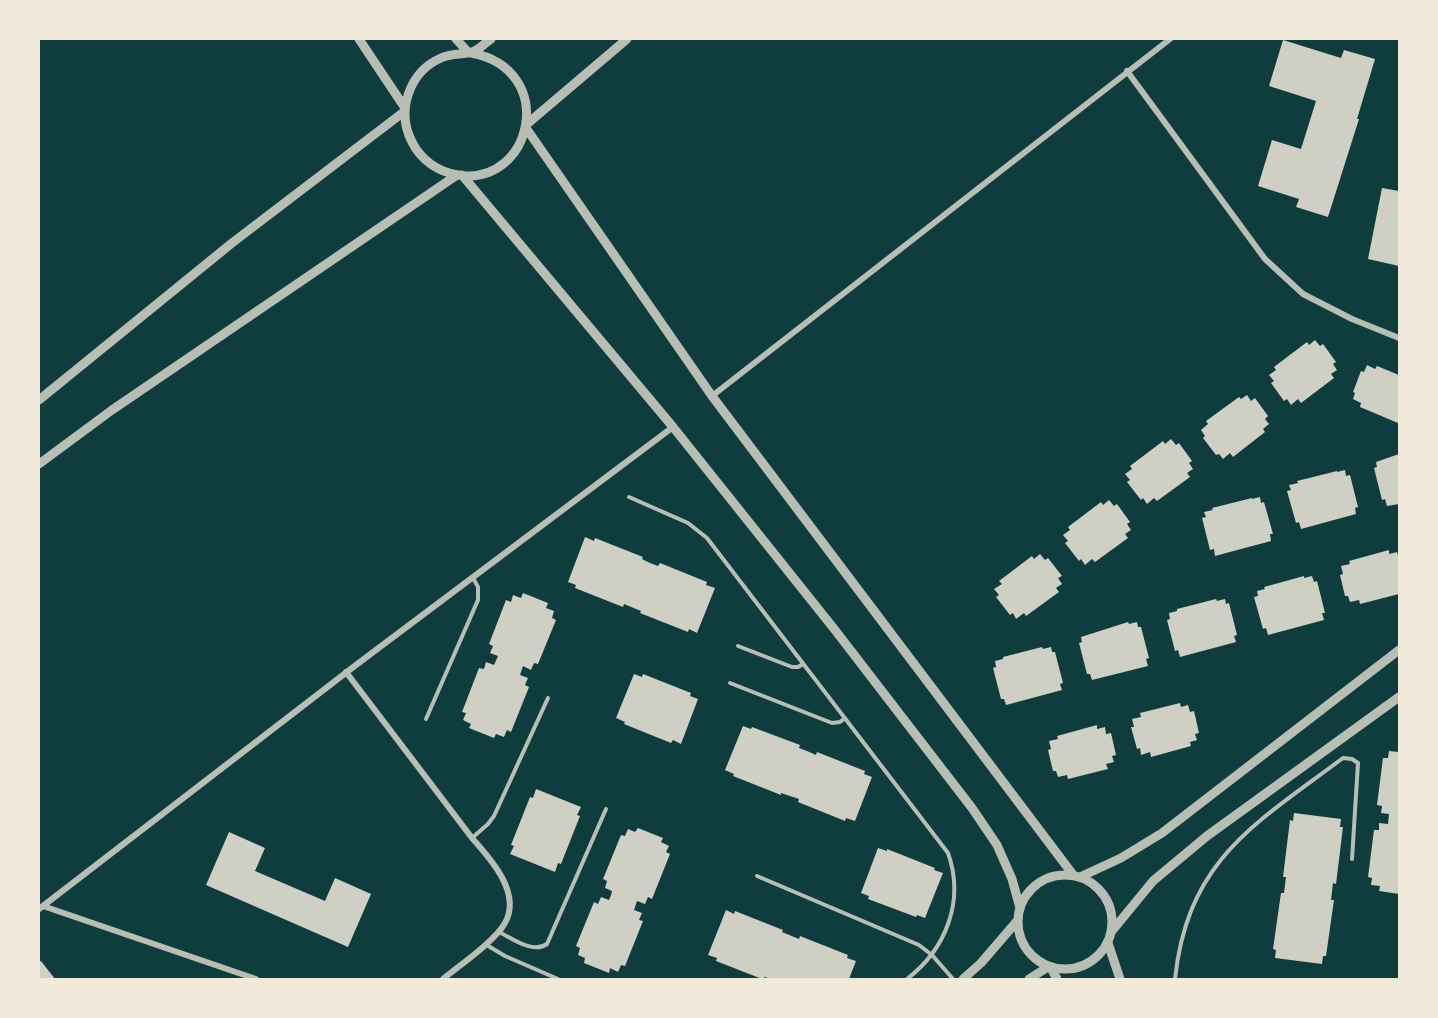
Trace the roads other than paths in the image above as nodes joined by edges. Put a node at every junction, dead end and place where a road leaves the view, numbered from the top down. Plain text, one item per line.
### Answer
1 (359, 39) edge
2 (456, 39) edge
3 (491, 39) edge
4 (627, 39) edge
5 (1170, 39) edge
6 (469, 52) junction
7 (1127, 71) junction
8 (405, 109) junction
9 (526, 126) junction
10 (459, 175) junction
11 (1399, 338) edge
12 (712, 396) junction
13 (39, 400) edge
14 (673, 427) junction
15 (39, 464) edge
16 (629, 498) dead end
17 (473, 577) junction
18 (738, 646) dead end
19 (1399, 650) edge
20 (803, 664) junction
21 (346, 672) junction
22 (730, 683) dead end
23 (1399, 697) edge
24 (548, 698) dead end
25 (844, 718) junction
26 (426, 719) dead end
27 (606, 809) dead end
28 (472, 837) junction
29 (1352, 859) dead end
30 (757, 876) dead end
31 (1077, 876) junction
32 (41, 908) edge
33 (1020, 908) junction
34 (1018, 920) junction
35 (1112, 931) junction
36 (499, 932) junction
37 (1108, 943) junction
38 (484, 944) junction
39 (932, 955) junction
40 (1050, 967) junction
41 (256, 979) edge
42 (443, 979) edge
43 (558, 979) edge
44 (907, 979) edge
45 (953, 979) edge
46 (963, 979) edge
47 (1029, 979) edge
48 (1057, 979) edge
49 (1120, 979) edge
50 (1175, 979) edge

1 - 8 street
2 - 6 street
3 - 6 street
4 - 9 street
5 - 7 street
6 - 8 street
6 - 9 street
7 - 11 street
7 - 12 street
8 - 10 street
8 - 13 street
9 - 10 street
9 - 12 street
10 - 14 street
10 - 15 street
12 - 31 street
14 - 17 street
14 - 33 street
16 - 20 lane
17 - 21 street
17 - 26 lane
18 - 20 lane
19 - 31 street
20 - 25 lane
21 - 28 street
21 - 32 street
22 - 25 lane
23 - 35 street
24 - 28 lane
25 - 39 lane
27 - 36 lane
28 - 36 street
29 - 50 lane
30 - 39 lane
31 - 33 street
31 - 35 street
32 - 41 street
33 - 34 street
34 - 40 street
34 - 46 street
35 - 37 street
36 - 38 street
37 - 40 street
37 - 49 street
38 - 42 street
38 - 43 lane
39 - 44 lane
39 - 45 lane
40 - 47 street
40 - 48 street

